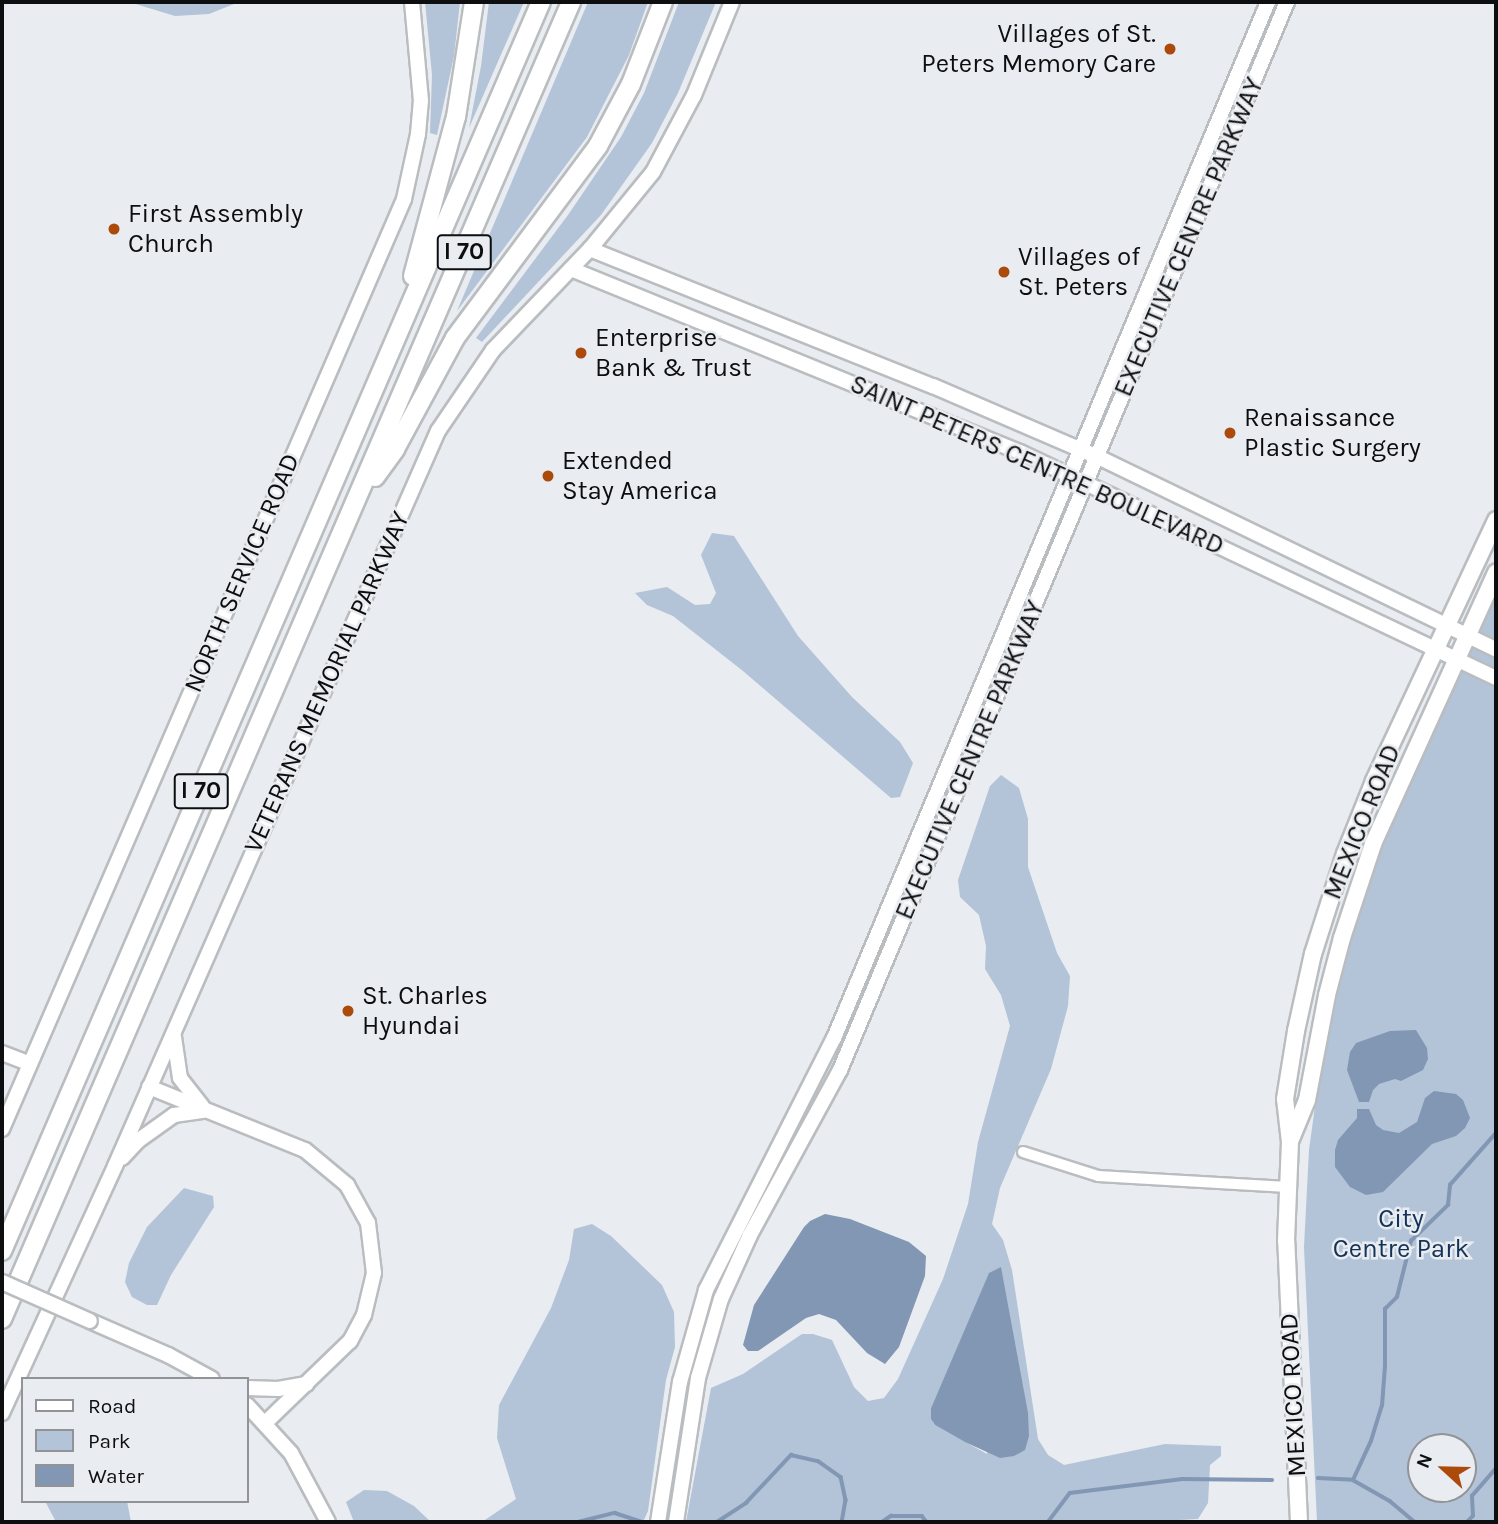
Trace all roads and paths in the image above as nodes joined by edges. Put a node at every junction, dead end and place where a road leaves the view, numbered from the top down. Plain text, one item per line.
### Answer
1 (412, 2) edge
2 (474, 2) edge
3 (541, 2) edge
4 (571, 2) edge
5 (663, 2) edge
6 (732, 2) edge
7 (1268, 2) edge
8 (1287, 2) edge
9 (590, 249) junction
10 (571, 269) junction
11 (399, 330) junction
12 (1079, 449) junction
13 (1098, 457) junction
14 (1069, 473) junction
15 (1087, 482) junction
16 (357, 503) junction
17 (1496, 520) edge
18 (1496, 573) edge
19 (1448, 627) junction
20 (1468, 636) junction
21 (1496, 649) edge
22 (1437, 650) junction
23 (1457, 659) junction
24 (1496, 678) edge
25 (174, 1032) junction
26 (2, 1053) edge
27 (30, 1064) junction
28 (149, 1087) junction
29 (206, 1110) junction
30 (2, 1129) edge
31 (1290, 1142) junction
32 (1023, 1152) dead end
33 (115, 1166) junction
34 (1288, 1187) junction
35 (2, 1251) edge
36 (2, 1282) edge
37 (2, 1319) edge
38 (208, 1377) edge
39 (307, 1384) junction
40 (248, 1388) edge
41 (248, 1406) edge
42 (2, 1413) edge
43 (265, 1423) junction
44 (328, 1522) edge
45 (658, 1522) edge
46 (676, 1522) edge
47 (1299, 1522) edge

1 - 27 street, NORTH SERVICE ROAD
2 - 11 highway
3 - 11 highway, I 70
4 - 16 highway, I 70
5 - 16 highway
6 - 9 street, VETERANS MEMORIAL PARKWAY
7 - 12 street, EXECUTIVE CENTRE PARKWAY
8 - 13 street, EXECUTIVE CENTRE PARKWAY
9 - 10 street, VETERANS MEMORIAL PARKWAY
9 - 12 street, SAINT PETERS CENTRE BOULEVARD
10 - 14 street, SAINT PETERS CENTRE BOULEVARD
10 - 25 street, VETERANS MEMORIAL PARKWAY
11 - 35 highway, I 70
12 - 13 street, SAINT PETERS CENTRE BOULEVARD
12 - 14 street, EXECUTIVE CENTRE PARKWAY
13 - 15 street, EXECUTIVE CENTRE PARKWAY
13 - 19 street, SAINT PETERS CENTRE BOULEVARD
14 - 15 street, SAINT PETERS CENTRE BOULEVARD
14 - 45 street, EXECUTIVE CENTRE PARKWAY
15 - 22 street, SAINT PETERS CENTRE BOULEVARD
15 - 46 street, EXECUTIVE CENTRE PARKWAY
16 - 37 highway, I 70
17 - 19 main road, MEXICO ROAD
18 - 20 main road, MEXICO ROAD
19 - 20 street, SAINT PETERS CENTRE BOULEVARD
19 - 22 main road, MEXICO ROAD
20 - 21 street, SAINT PETERS CENTRE BOULEVARD
20 - 23 main road, MEXICO ROAD
22 - 23 street, SAINT PETERS CENTRE BOULEVARD
22 - 31 main road, MEXICO ROAD
23 - 24 street, SAINT PETERS CENTRE BOULEVARD
23 - 31 main road, MEXICO ROAD
25 - 28 street, VETERANS MEMORIAL PARKWAY
25 - 29 street
26 - 27 street
27 - 30 street, NORTH SERVICE ROAD
28 - 29 street
28 - 33 street, VETERANS MEMORIAL PARKWAY
29 - 33 street
29 - 39 street
31 - 34 main road, MEXICO ROAD
32 - 34 street
33 - 42 street, VETERANS MEMORIAL PARKWAY
34 - 47 main road, MEXICO ROAD
36 - 38 street, bridge
39 - 40 street
39 - 43 street
41 - 43 street
43 - 44 street

